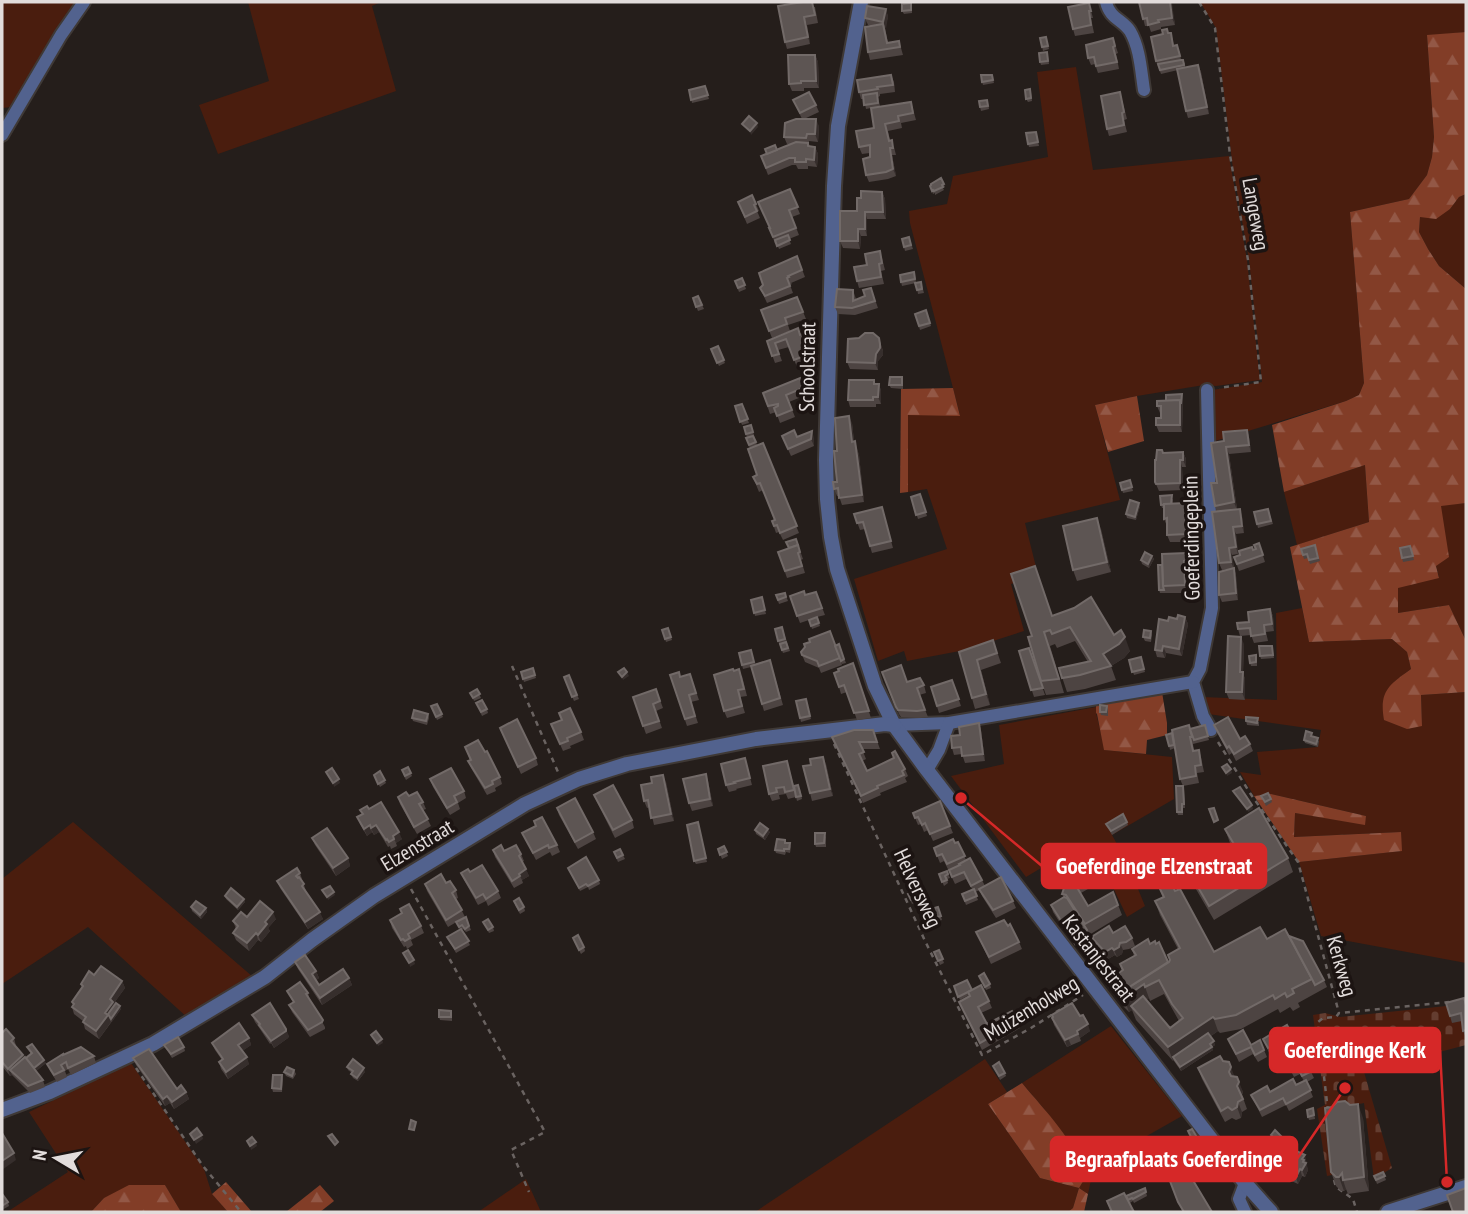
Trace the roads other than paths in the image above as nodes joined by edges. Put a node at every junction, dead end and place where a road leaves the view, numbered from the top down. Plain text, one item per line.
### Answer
1 (84, 2) edge
2 (861, 2) edge
3 (1107, 2) edge
4 (1144, 90) dead end
5 (2, 135) edge
6 (1207, 390) road end
7 (1193, 682) junction
8 (949, 723) junction
9 (894, 725) junction
10 (1211, 730) edge
11 (927, 770) junction
12 (2, 1110) edge
13 (1245, 1183) junction
14 (1466, 1187) edge
15 (1245, 1212) edge
16 (1271, 1212) edge
17 (1388, 1212) edge

1 - 5 street
2 - 9 street, Schoolstraat
3 - 4 street
6 - 7 street, Goeferdingeplein
7 - 8 street
7 - 10 street
8 - 9 street
8 - 11 street
9 - 11 street, Kastanjestraat
9 - 12 street, Elzenstraat
11 - 13 street, Kastanjestraat
13 - 15 street
13 - 16 street, Kastanjestraat
14 - 17 street

